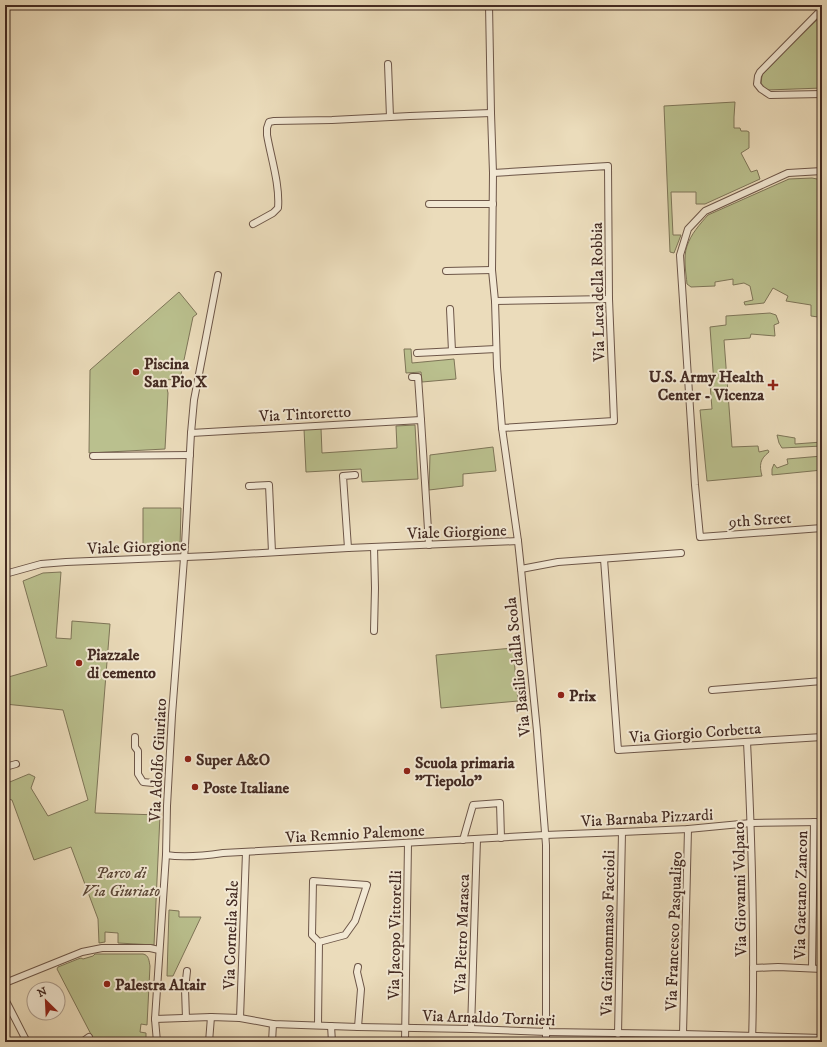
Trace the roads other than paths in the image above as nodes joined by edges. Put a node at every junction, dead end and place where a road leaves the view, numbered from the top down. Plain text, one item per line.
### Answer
1 (489, 5) edge
2 (822, 10) edge
3 (388, 64) dead end
4 (822, 94) edge
5 (491, 113) junction
6 (390, 117) junction
7 (822, 171) edge
8 (493, 173) junction
9 (429, 204) dead end
10 (493, 204) junction
11 (253, 224) dead end
12 (492, 270) junction
13 (446, 271) dead end
14 (218, 275) dead end
15 (610, 299) junction
16 (495, 301) junction
17 (450, 309) dead end
18 (496, 349) junction
19 (452, 351) junction
20 (417, 353) dead end
21 (412, 377) dead end
22 (421, 420) junction
23 (502, 428) junction
24 (191, 433) junction
25 (190, 455) junction
26 (93, 456) dead end
27 (355, 475) dead end
28 (249, 486) dead end
29 (822, 528) edge
30 (518, 541) junction
31 (430, 545) junction
32 (374, 547) junction
33 (348, 548) junction
34 (272, 552) junction
35 (681, 553) dead end
36 (184, 557) junction
37 (604, 559) junction
38 (521, 570) junction
39 (5, 574) edge
40 (374, 631) dead end
41 (822, 681) edge
42 (712, 690) dead end
43 (135, 737) dead end
44 (822, 737) edge
45 (747, 742) junction
46 (16, 764) dead end
47 (5, 767) edge
48 (153, 783) dead end
49 (814, 822) junction
50 (822, 822) edge
51 (751, 823) junction
52 (688, 829) junction
53 (622, 832) junction
54 (545, 835) junction
55 (501, 838) junction
56 (478, 839) junction
57 (463, 840) junction
58 (408, 843) junction
59 (246, 852) junction
60 (166, 856) junction
61 (319, 942) junction
62 (159, 950) junction
63 (358, 968) dead end
64 (753, 968) junction
65 (812, 968) junction
66 (822, 969) edge
67 (187, 971) dead end
68 (5, 983) edge
69 (5, 999) edge
70 (211, 1017) junction
71 (186, 1018) junction
72 (240, 1018) junction
73 (156, 1019) junction
74 (273, 1024) junction
75 (318, 1025) junction
76 (332, 1026) junction
77 (358, 1027) junction
78 (405, 1028) junction
79 (471, 1029) junction
80 (546, 1032) junction
81 (618, 1034) junction
82 (683, 1034) junction
83 (89, 1037) dead end
84 (822, 1038) edge
85 (752, 1039) edge
86 (27, 1042) edge
87 (82, 1042) edge
88 (157, 1042) edge
89 (209, 1042) edge
90 (272, 1042) edge
91 (332, 1042) edge
92 (405, 1042) edge
93 (546, 1042) edge

1 - 5 street, Via Basilio dalla Scola
2 - 4 street
3 - 6 street
5 - 6 street
5 - 8 street, Via Basilio dalla Scola
6 - 11 street
7 - 29 street, 9th Street
8 - 10 street, Via Basilio dalla Scola
8 - 15 street, Via Luca della Robbia
9 - 10 street
10 - 12 street, Via Basilio dalla Scola
12 - 13 street
12 - 16 street, Via Basilio dalla Scola
14 - 24 street, Via Adolfo Giuriato
15 - 16 street
15 - 23 street, Via Luca della Robbia
16 - 18 street, Via Basilio dalla Scola
17 - 19 street
18 - 19 street
18 - 23 street, Via Basilio dalla Scola
19 - 20 street
21 - 22 street
22 - 24 street, Via Tintoretto
22 - 31 street
23 - 30 street, Via Basilio dalla Scola
24 - 25 street, Via Adolfo Giuriato
25 - 26 street
25 - 36 street, Via Adolfo Giuriato
27 - 33 street
28 - 34 street
30 - 31 street, Viale Giorgione
30 - 38 street, Via Basilio dalla Scola
31 - 32 street, Viale Giorgione
32 - 33 street, Viale Giorgione
32 - 40 street
33 - 34 street, Viale Giorgione
34 - 36 street, Viale Giorgione
35 - 37 street
36 - 39 street, Viale Giorgione
36 - 60 street, Via Adolfo Giuriato
37 - 38 street
37 - 45 street, Via Giorgio Corbetta
38 - 54 street, Via Basilio dalla Scola
41 - 42 street
43 - 48 street
44 - 45 street, Via Giorgio Corbetta
45 - 51 street, Via Giovanni Volpato
46 - 47 street
49 - 50 street, Via Barnaba Pizzardi
49 - 51 street, Via Barnaba Pizzardi
49 - 65 street, Via Gaetano Zancon
51 - 52 street, Via Barnaba Pizzardi
51 - 64 street, Via Giovanni Volpato
52 - 53 street, Via Barnaba Pizzardi
52 - 82 street, Via Francesco Pasqualigo
53 - 54 street, Via Barnaba Pizzardi
53 - 81 street, Via Giantommaso Faccioli
54 - 55 street, Via Remnio Palemone
54 - 80 street, Via Basilio dalla Scola
55 - 56 street, Via Remnio Palemone
55 - 57 street
56 - 57 street, Via Remnio Palemone
56 - 79 street, Via Pietro Marasca
57 - 58 street, Via Remnio Palemone
58 - 59 street, Via Remnio Palemone
58 - 78 street, Via Jacopo Vittorelli
59 - 60 street, Via Remnio Palemone
59 - 72 street, Via Cornelia Sale
60 - 62 street, Via Adolfo Giuriato
61 - 61 street
61 - 75 street
62 - 68 street
62 - 73 street, Via Adolfo Giuriato
63 - 77 street
64 - 65 street
64 - 85 street, Via Giovanni Volpato
65 - 66 street
67 - 71 street
69 - 86 street
70 - 71 street, Via Arnaldo Tornieri
70 - 72 street, Via Arnaldo Tornieri
70 - 89 street
71 - 73 street, Via Arnaldo Tornieri
72 - 74 street, Via Arnaldo Tornieri
73 - 88 street, Via Adolfo Giuriato
74 - 75 street, Via Arnaldo Tornieri
74 - 90 street
75 - 76 street, Via Arnaldo Tornieri
76 - 77 street, Via Arnaldo Tornieri
76 - 91 street
77 - 78 street, Via Arnaldo Tornieri
78 - 79 street, Via Arnaldo Tornieri
78 - 92 street, Via Jacopo Vittorelli
79 - 80 street, Via Arnaldo Tornieri
80 - 81 street, Via Arnaldo Tornieri
80 - 93 street, Via Basilio dalla Scola
81 - 82 street, Via Arnaldo Tornieri
82 - 85 street, Via Arnaldo Tornieri
83 - 87 street
84 - 85 street, Via Arnaldo Tornieri

